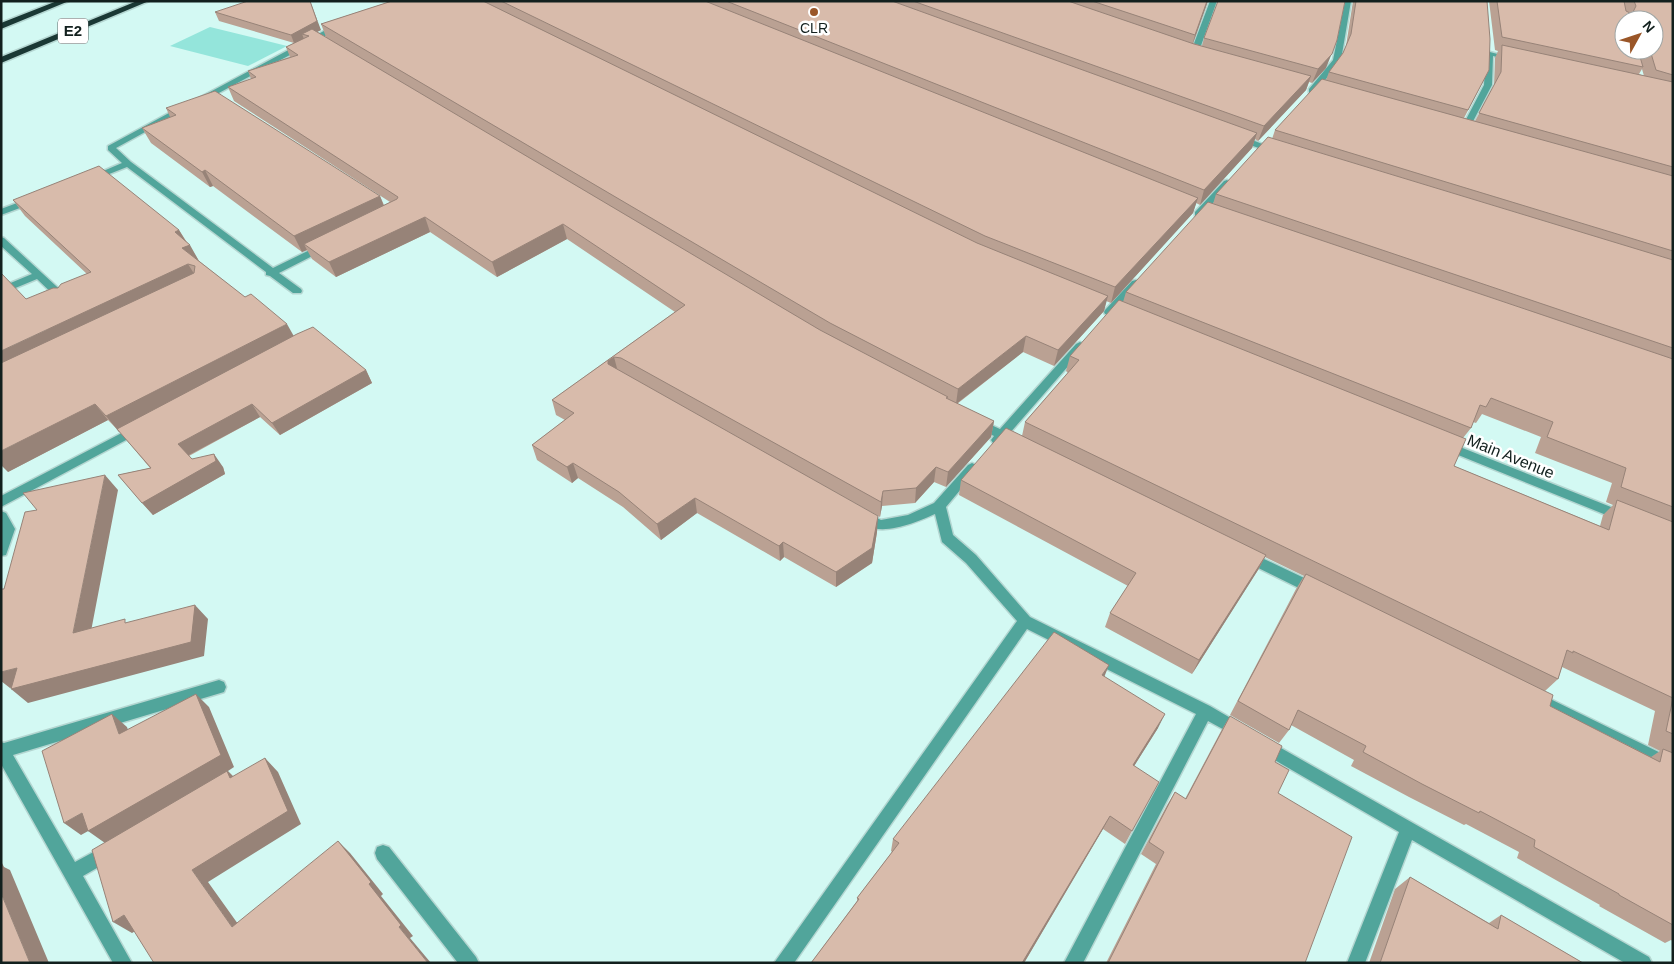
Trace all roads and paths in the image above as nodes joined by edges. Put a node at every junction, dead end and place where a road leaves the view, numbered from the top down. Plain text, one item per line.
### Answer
1 (65, 1) edge
2 (145, 1) edge
3 (1214, 1) edge
4 (1348, 1) edge
5 (342, 25) edge
6 (1, 26) edge
7 (316, 37) junction
8 (334, 48) edge
9 (1185, 51) edge
10 (1194, 54) junction
11 (1203, 57) edge
12 (1, 60) edge
13 (1518, 60) edge
14 (1312, 91) edge
15 (1454, 129) edge
16 (1464, 131) junction
17 (1473, 134) edge
18 (1234, 137) edge
19 (1265, 143) junction
20 (1255, 154) edge
21 (1286, 154) edge
22 (128, 164) junction
23 (1235, 176) edge
24 (83, 181) edge
25 (47, 195) edge
26 (1, 212) edge
27 (1210, 215) edge
28 (1, 240) edge
29 (338, 240) edge
30 (270, 272) junction
31 (39, 275) junction
32 (1143, 275) edge
33 (296, 291) dead end
34 (1, 292) edge
35 (66, 300) edge
36 (1098, 325) edge
37 (1085, 340) edge
38 (966, 416) edge
39 (150, 423) edge
40 (1002, 435) junction
41 (1433, 440) edge
42 (1029, 448) edge
43 (1, 502) edge
44 (939, 506) junction
45 (853, 510) edge
46 (1, 516) edge
47 (1627, 518) edge
48 (1, 550) edge
49 (1234, 550) edge
50 (1324, 594) edge
51 (1026, 621) junction
52 (219, 687) dead end
53 (1521, 692) edge
54 (1205, 711) junction
55 (2, 750) edge
56 (1673, 767) edge
57 (1408, 829) junction
58 (123, 843) edge
59 (383, 853) dead end
60 (72, 873) junction
61 (1617, 956) edge
62 (123, 963) edge
63 (470, 963) edge
64 (783, 963) edge
65 (1073, 963) edge
66 (1356, 963) edge
67 (1643, 963) edge

1 - 6 highway, E2
2 - 12 highway, E2
3 - 10 street
4 - 14 street
5 - 7 street
7 - 8 street
7 - 22 street
9 - 10 street
10 - 11 street
13 - 16 street
15 - 16 street
16 - 17 street
18 - 19 street
19 - 20 street
19 - 21 street
22 - 24 street
22 - 30 street
23 - 27 street
25 - 26 street
28 - 31 street
29 - 30 street
30 - 33 street
31 - 34 street
31 - 35 street
32 - 36 street
37 - 40 street
38 - 40 street
39 - 43 street
40 - 42 street
40 - 44 street
41 - 47 street, Main Avenue
44 - 45 street
44 - 51 street
46 - 48 street
49 - 50 street
51 - 54 street
51 - 64 street
52 - 55 street
53 - 56 street
54 - 57 street
54 - 65 street
55 - 60 street
57 - 61 street
57 - 66 street
58 - 60 street
59 - 63 street
60 - 62 street
61 - 67 street

